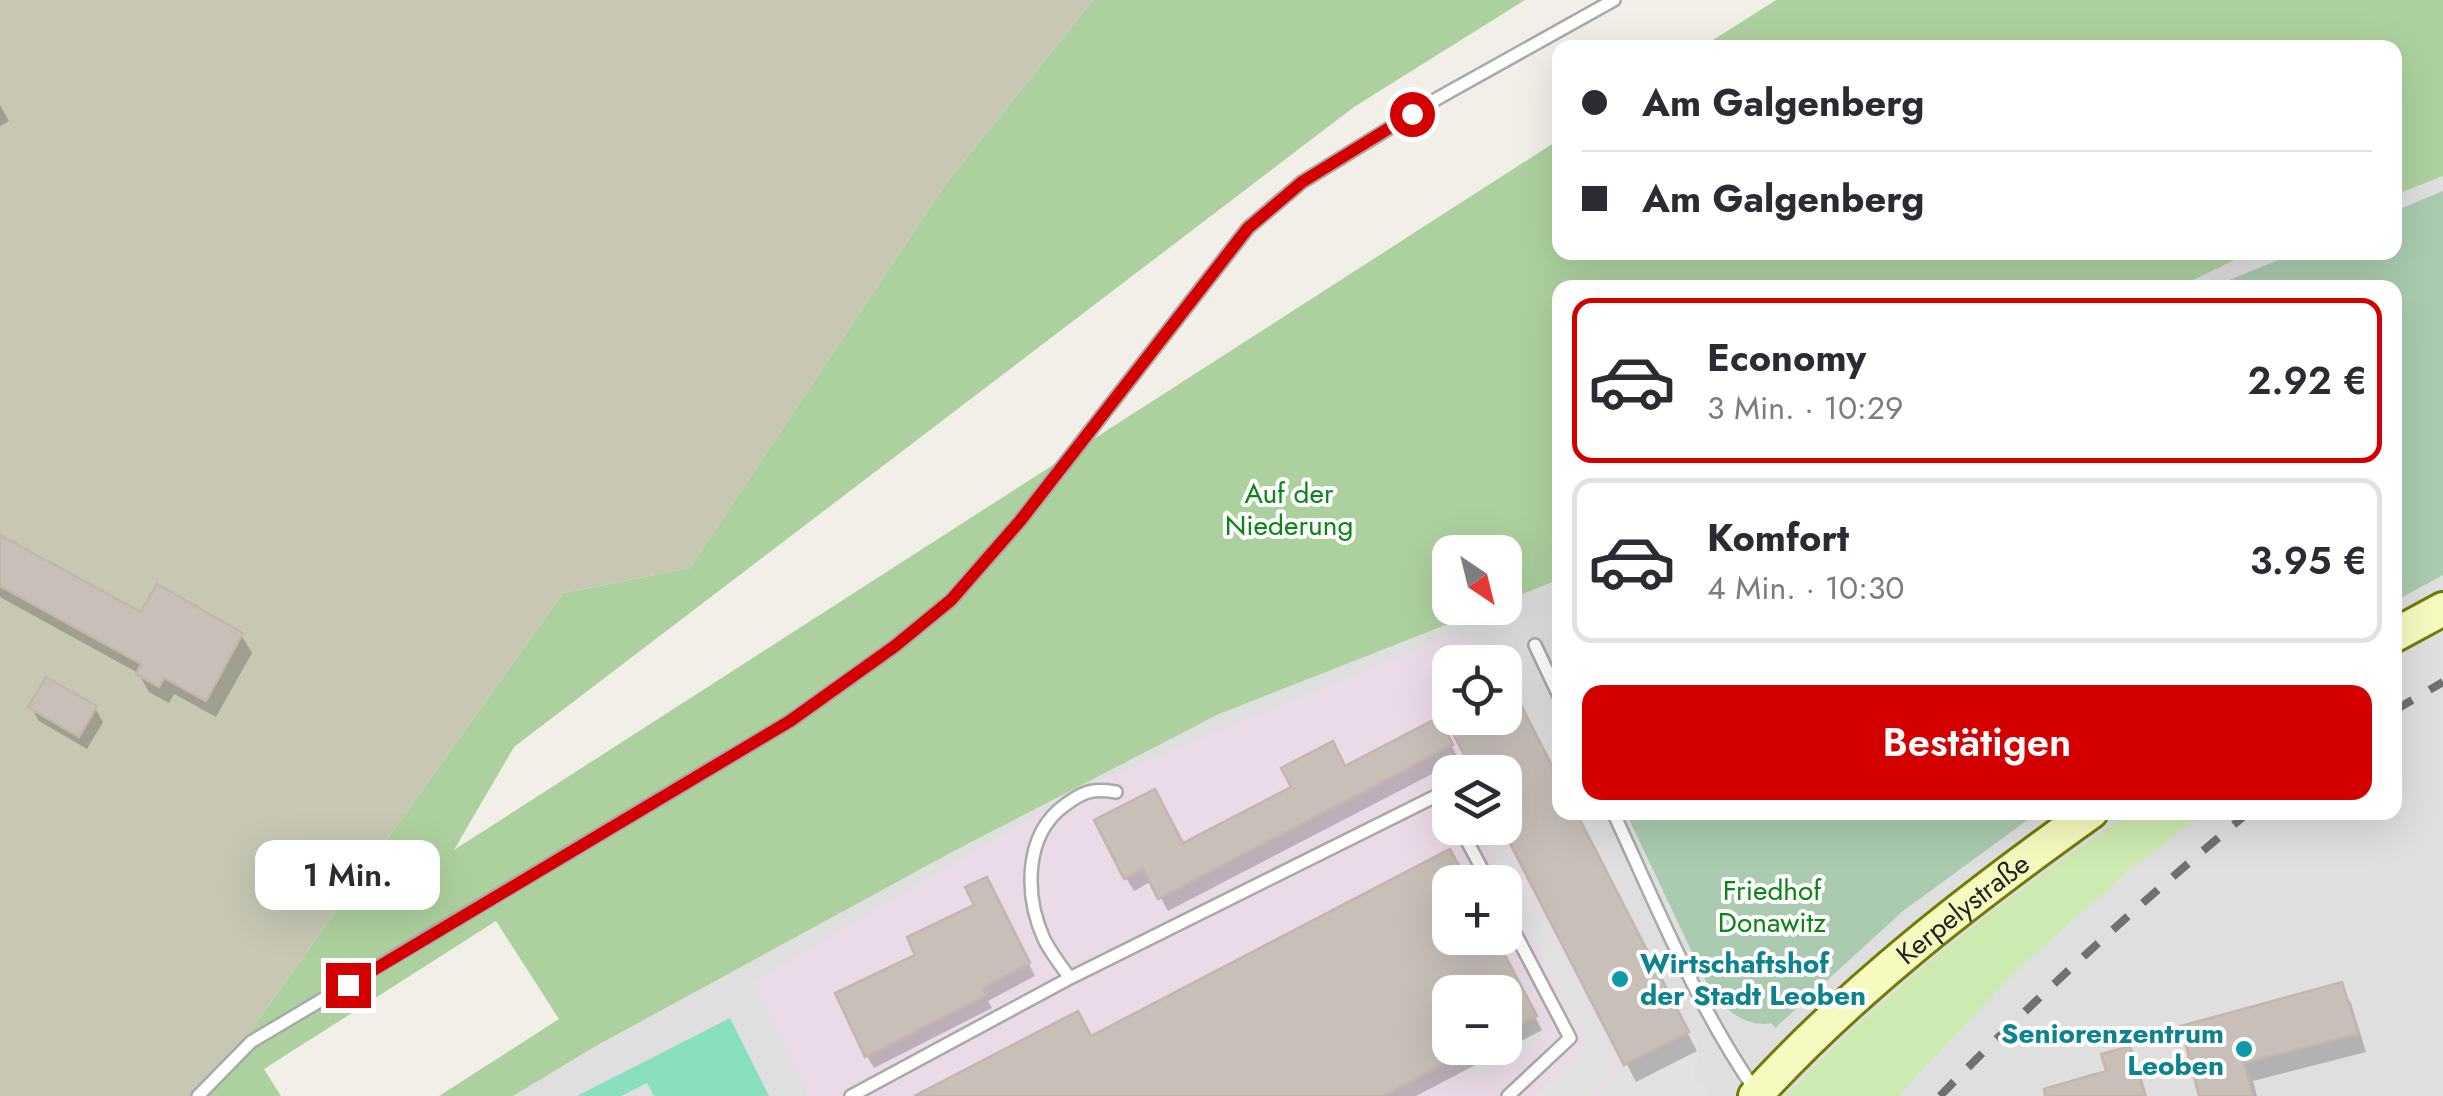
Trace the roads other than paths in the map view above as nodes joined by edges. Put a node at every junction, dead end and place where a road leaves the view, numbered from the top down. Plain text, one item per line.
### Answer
1 (1614, 0) edge
2 (2443, 609) edge
3 (2402, 631) edge
4 (1535, 645) dead end
5 (1552, 681) edge
6 (1116, 792) dead end
7 (1432, 798) edge
8 (1617, 820) edge
9 (2080, 820) edge
10 (1522, 946) edge
11 (1070, 978) junction
12 (1756, 1094) edge
13 (198, 1096) edge
14 (851, 1096) edge
15 (1508, 1096) edge

1 - 13 lane
2 - 3 main road
4 - 5 lane
6 - 11 lane
7 - 11 lane
8 - 12 lane
9 - 12 main road, Kerpelystraße
10 - 15 lane
11 - 14 lane

